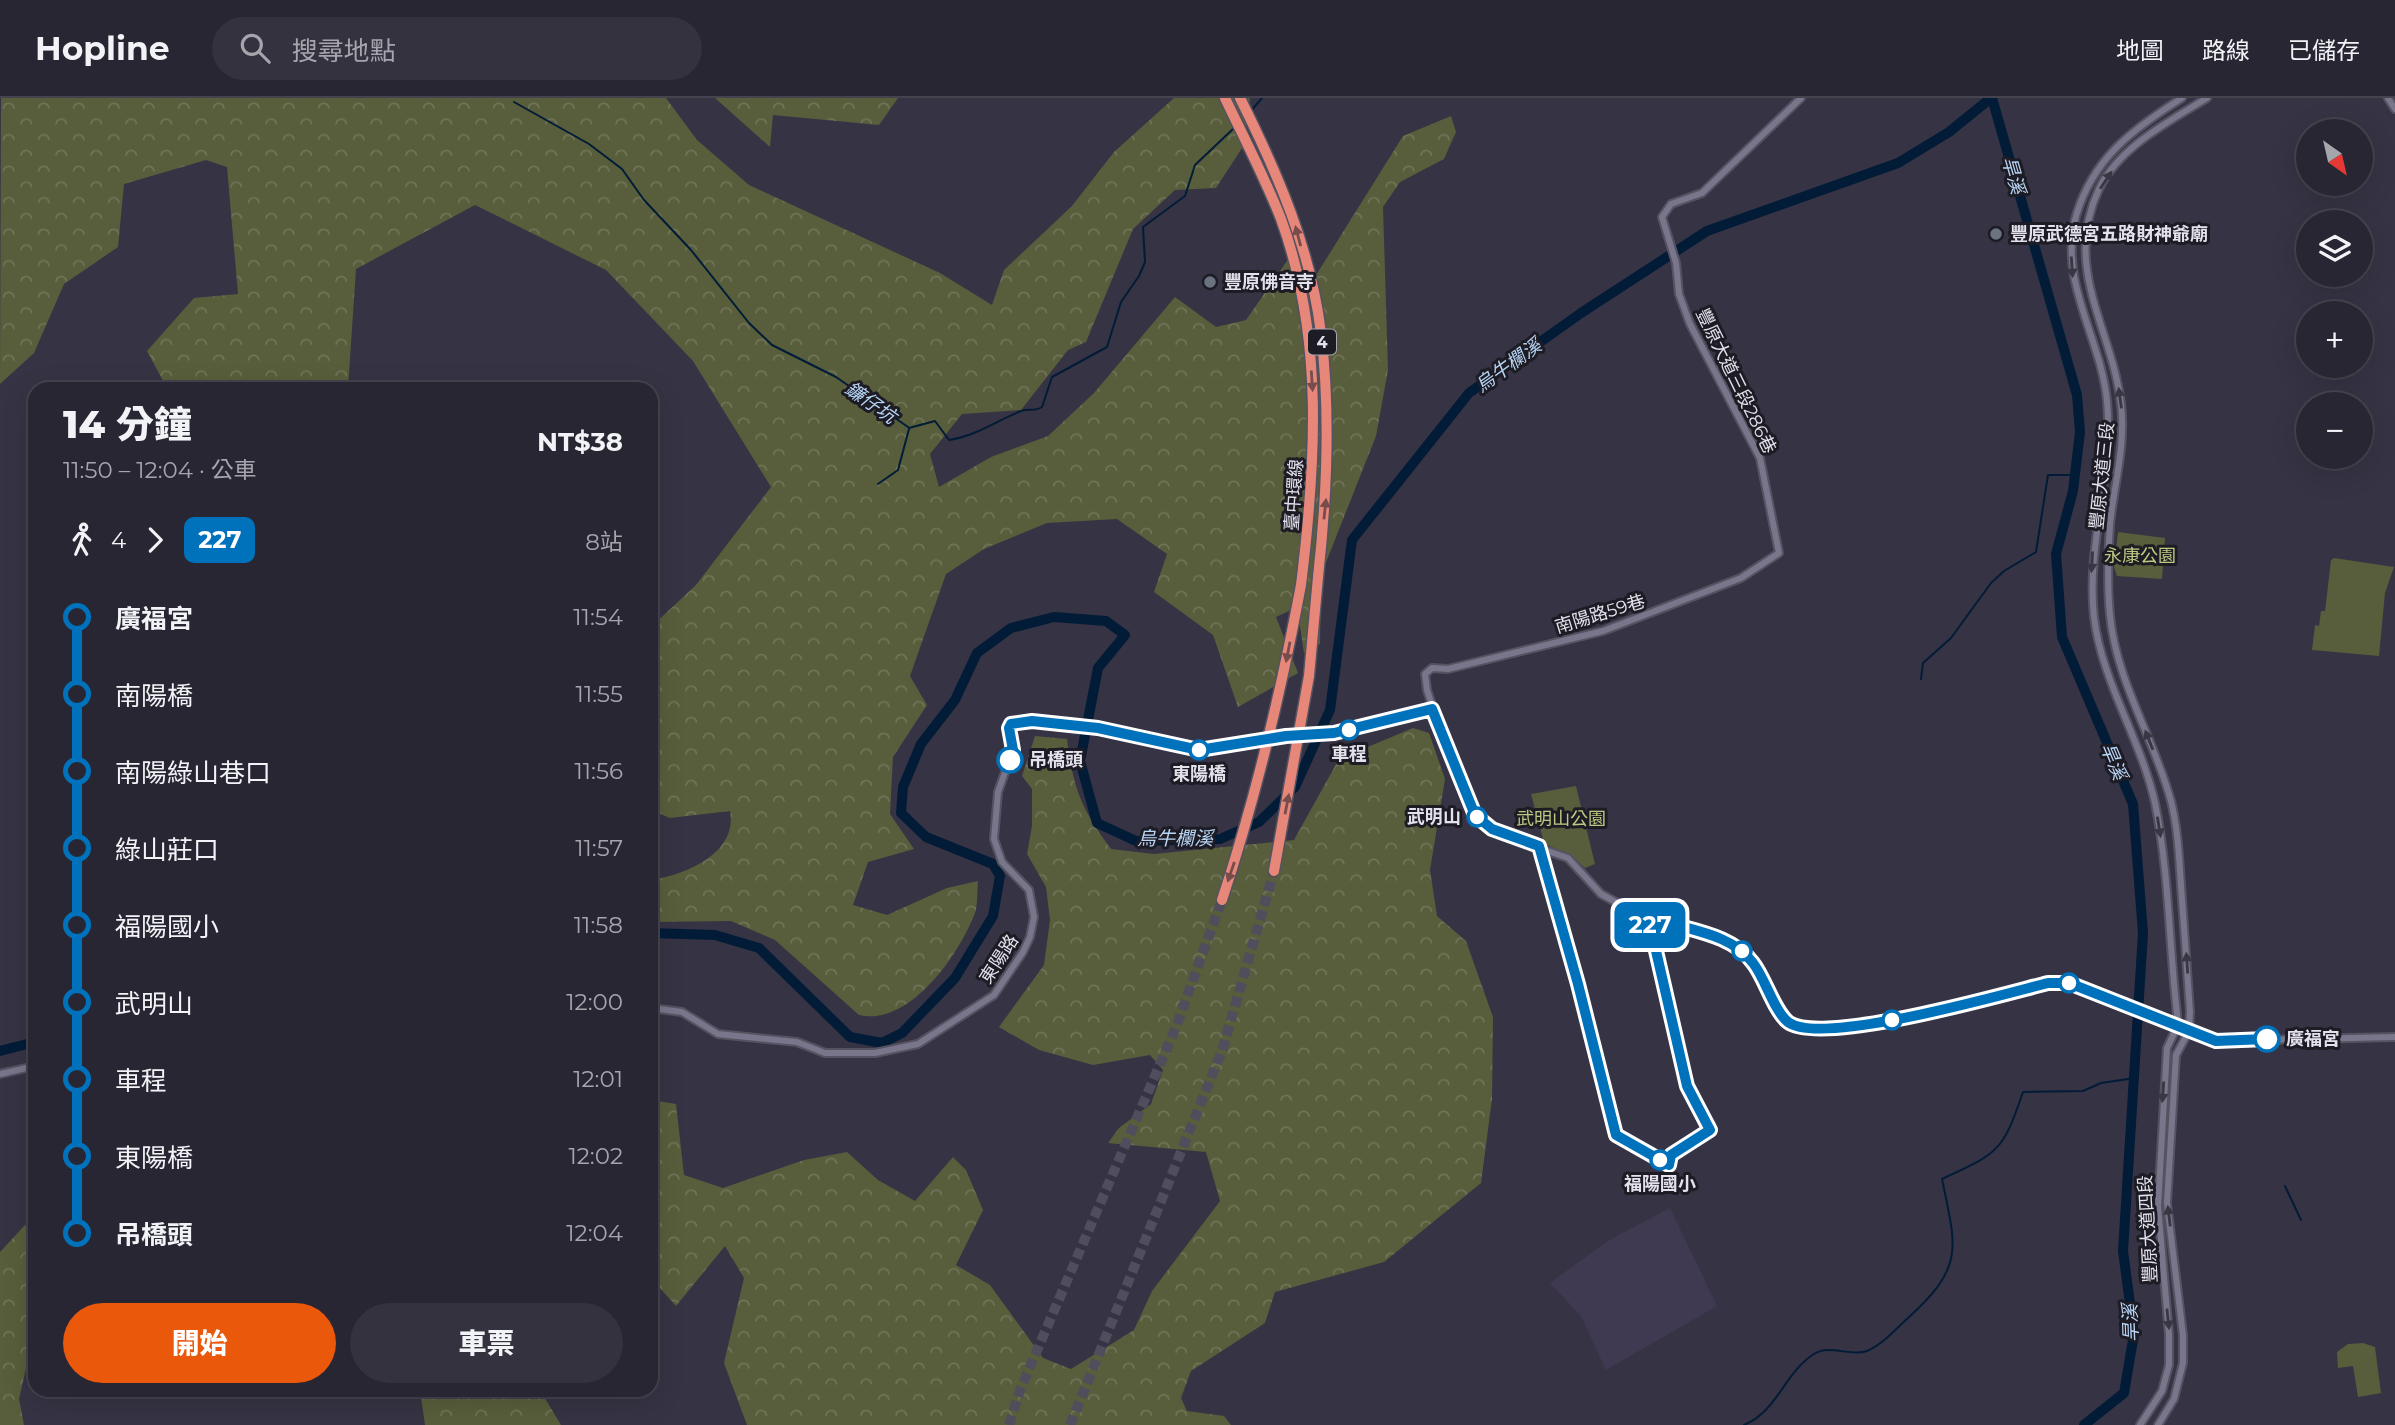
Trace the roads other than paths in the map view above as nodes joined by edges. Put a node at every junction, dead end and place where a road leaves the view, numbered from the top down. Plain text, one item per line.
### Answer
1 (1225, 98) edge
2 (1240, 98) edge
3 (1801, 98) edge
4 (2182, 98) edge
5 (2207, 98) edge
6 (2388, 98) edge
7 (2395, 109) edge
8 (1779, 554) joint
9 (1432, 709) junction
10 (1274, 871) tunnel mouth
11 (1222, 900) tunnel mouth
12 (658, 1009) edge
13 (2177, 1027) junction
14 (2189, 1031) junction
15 (2395, 1037) edge
16 (28, 1068) edge
17 (0, 1074) edge
18 (2140, 1425) edge
19 (2158, 1425) edge

1 -> 11 highway, 臺中環線 / 4, bridge
10 -> 2 highway, 臺中環線 / 4, bridge
3 - 8 street, 豐原大道三段286巷
4 -> 13 street, 豐原大道三段
14 -> 5 street, 豐原大道三段
6 - 7 street
8 - 9 street, 南陽路59巷
9 - 12 street, 東陽路
9 - 13 street
13 - 14 street
13 -> 18 street, 豐原大道四段
14 - 15 street
19 -> 14 street, 豐原大道四段
16 - 17 street

